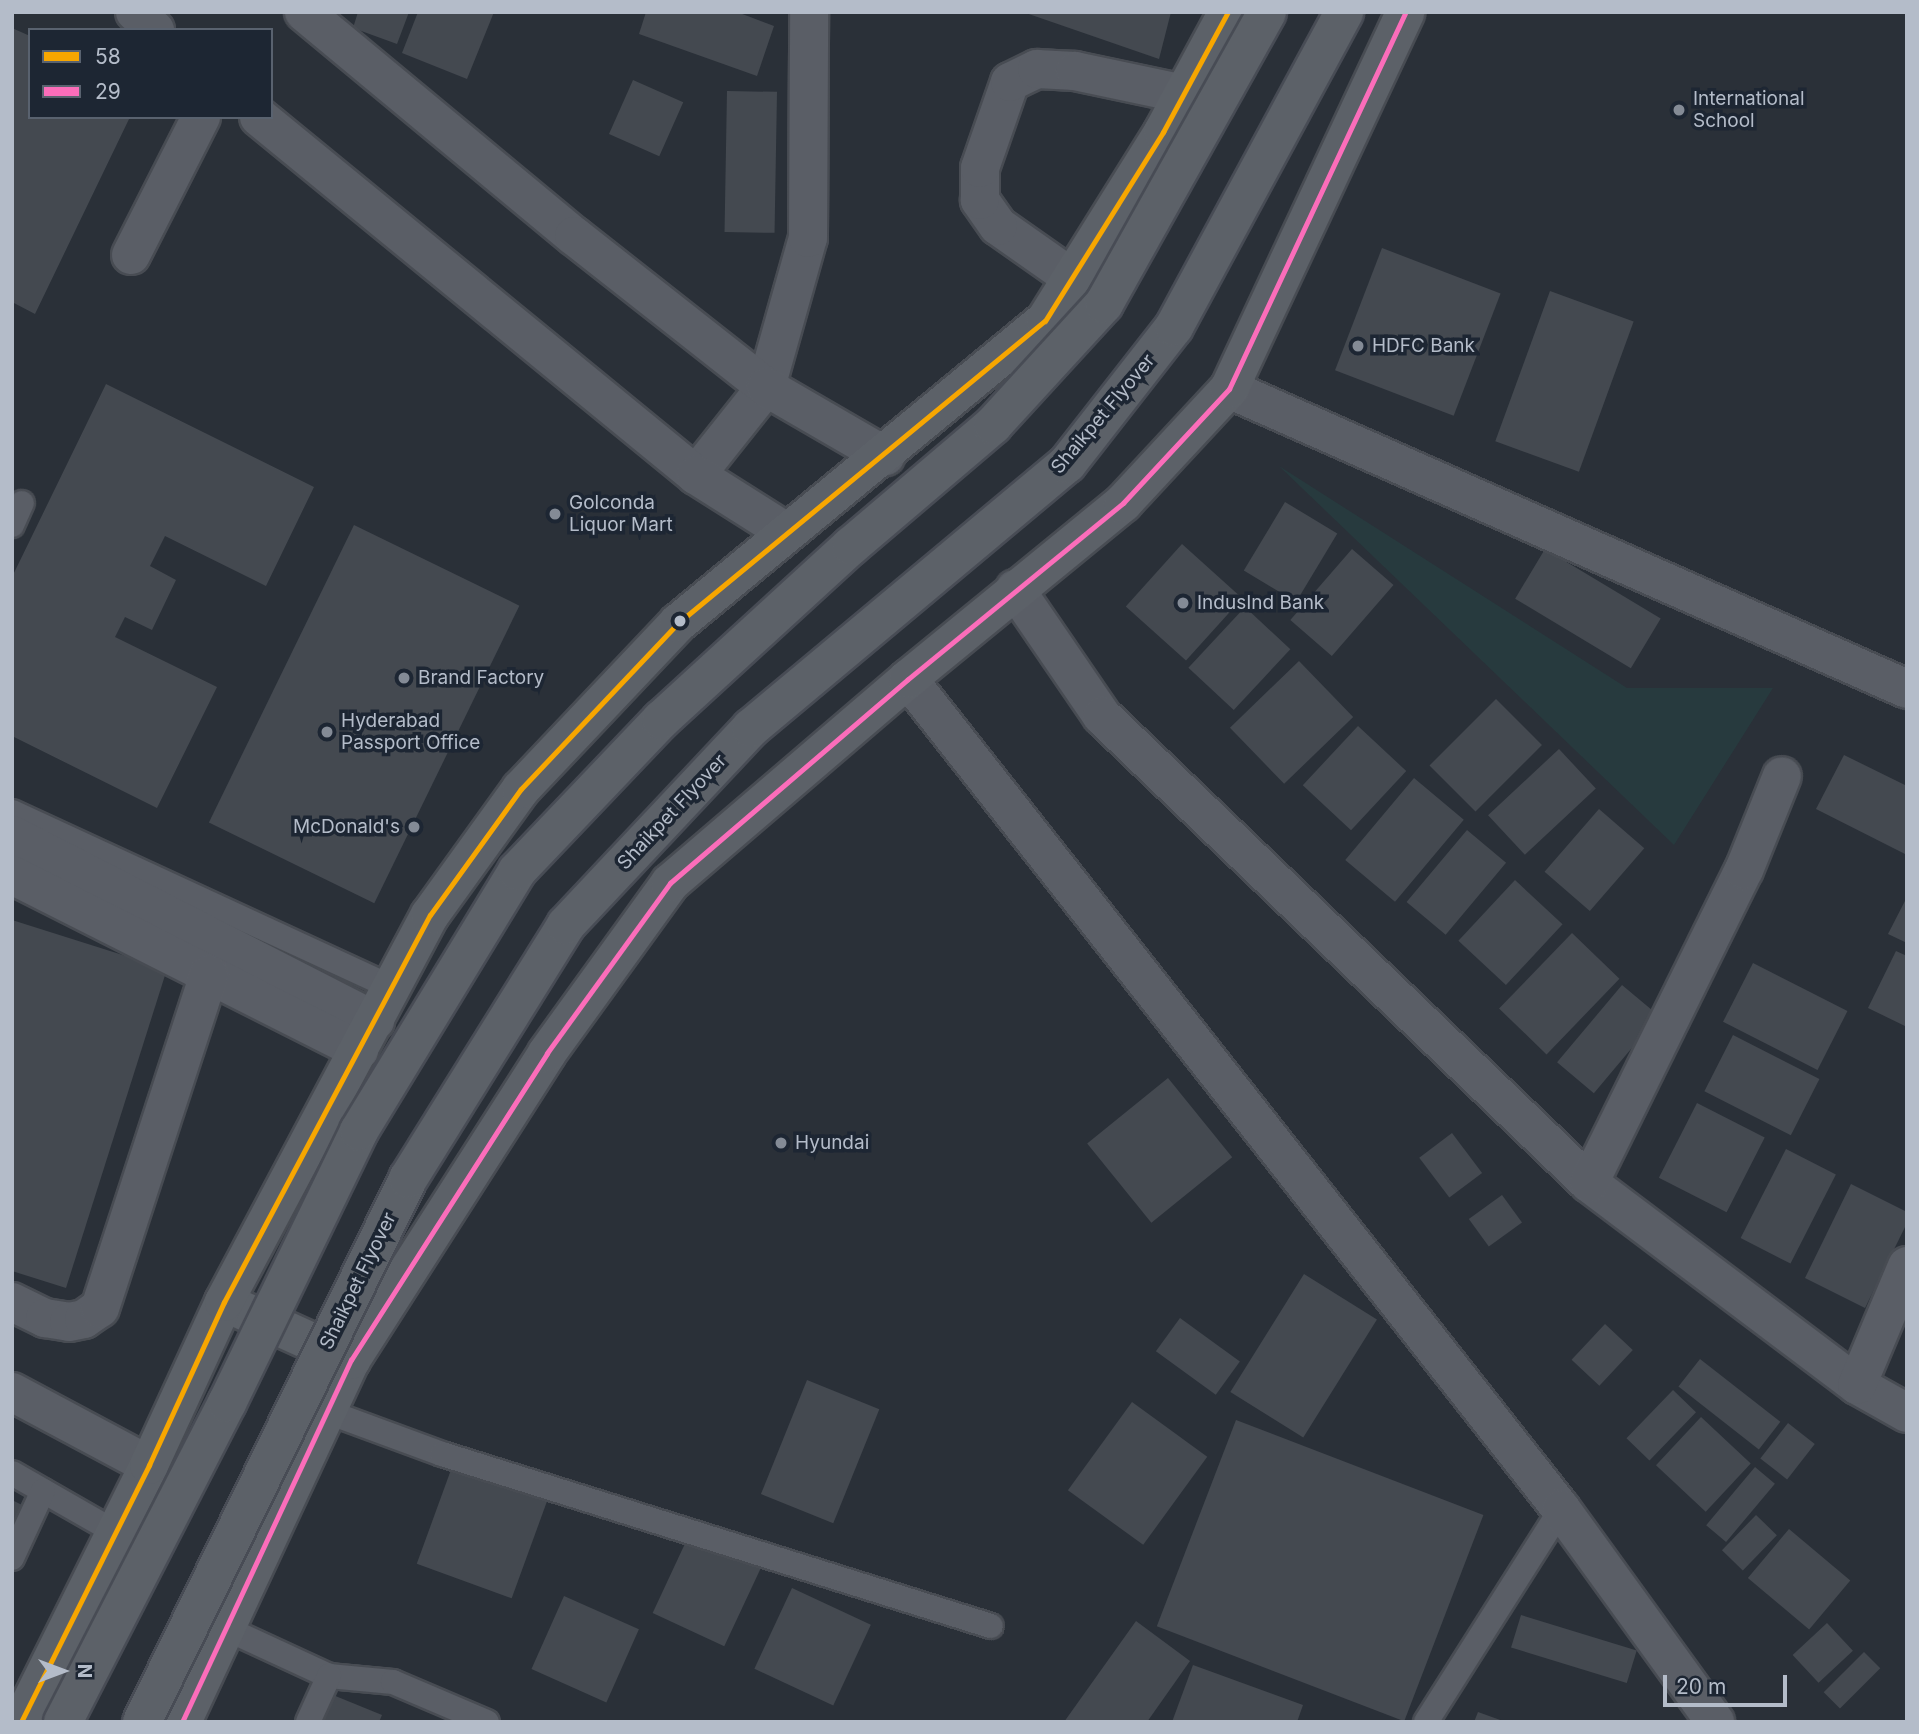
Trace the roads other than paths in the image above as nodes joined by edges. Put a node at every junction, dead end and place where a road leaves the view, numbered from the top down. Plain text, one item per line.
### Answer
1 (135, 12) edge
2 (304, 12) edge
3 (809, 12) edge
4 (1228, 12) edge
5 (1267, 12) edge
6 (1343, 12) edge
7 (1406, 12) edge
8 (153, 28) edge
9 (1184, 94) junction
10 (200, 119) edge
11 (260, 119) edge
12 (131, 255) dead end
13 (1072, 278) junction
14 (766, 387) junction
15 (1228, 389) junction
16 (885, 456) junction
17 (696, 475) junction
18 (786, 532) junction
19 (1015, 589) junction
20 (908, 679) junction
21 (1907, 689) edge
22 (1782, 776) dead end
23 (12, 812) edge
24 (12, 835) edge
25 (12, 875) edge
26 (209, 974) junction
27 (390, 987) junction
28 (367, 1036) junction
29 (1589, 1184) junction
30 (1907, 1266) edge
31 (12, 1302) edge
32 (224, 1302) junction
33 (351, 1360) junction
34 (1857, 1385) junction
35 (12, 1392) edge
36 (325, 1411) junction
37 (1907, 1413) edge
38 (149, 1465) junction
39 (12, 1474) edge
40 (43, 1491) junction
41 (1561, 1509) junction
42 (115, 1532) junction
43 (12, 1558) edge
44 (990, 1626) dead end
45 (225, 1628) junction
46 (329, 1676) junction
47 (21, 1722) edge
48 (62, 1722) edge
49 (142, 1722) edge
50 (182, 1722) edge
51 (308, 1722) edge
52 (486, 1722) edge
53 (1426, 1722) edge
54 (1715, 1722) edge

1 - 8 street
2 - 14 street
3 - 14 street
4 - 9 main road
5 - 48 main road, bridge
6 - 49 main road, Shaikpet Flyover, bridge
7 - 15 main road
9 - 13 main road
9 - 13 street
10 - 12 street
11 - 17 street
13 - 16 main road
14 - 16 street
14 - 17 street
15 - 19 main road
15 - 21 street
16 - 18 main road
17 - 18 street
18 - 27 main road
19 - 20 main road
19 - 29 street
20 - 33 main road
20 - 41 street
22 - 29 street
23 - 27 lane
24 - 28 street
25 - 26 street
26 - 28 street
26 - 31 street
27 - 28 main road
28 - 32 main road
29 - 34 street
30 - 34 street
32 - 33 main road
32 - 38 main road
33 - 36 main road
34 - 37 street
35 - 38 street
36 - 44 lane
36 - 45 main road
38 - 42 main road
39 - 40 lane
40 - 42 lane
40 - 43 lane
41 - 53 lane
41 - 54 street
42 - 47 main road
45 - 46 lane
45 - 50 main road
46 - 51 lane
46 - 52 lane

